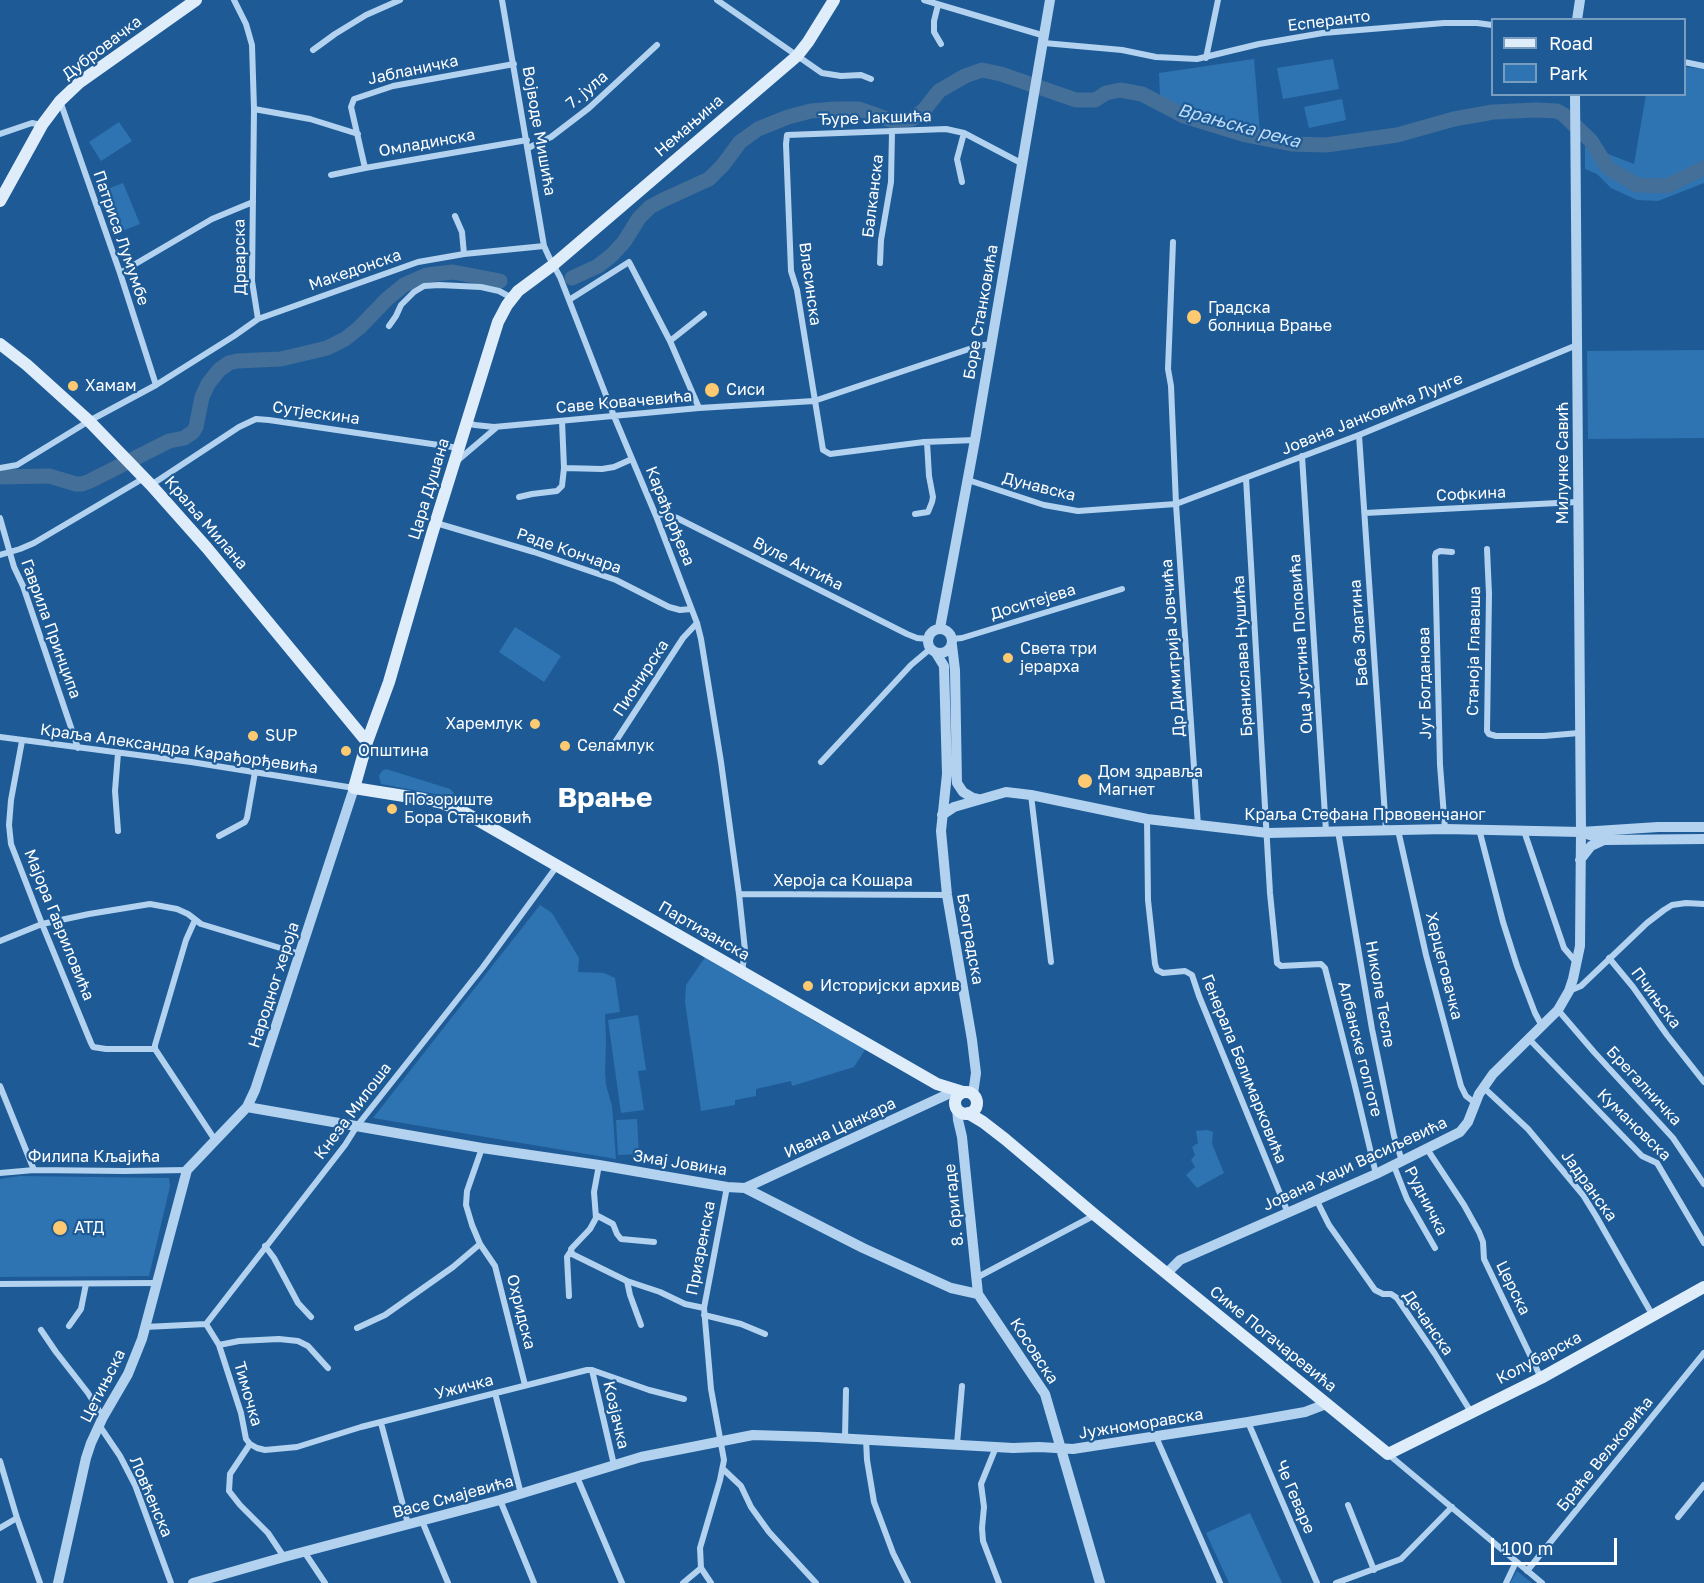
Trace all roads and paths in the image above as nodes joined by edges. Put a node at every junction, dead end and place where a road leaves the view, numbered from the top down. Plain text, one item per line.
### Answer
1 (196, 0) edge
2 (234, 0) edge
3 (400, 0) edge
4 (502, 0) edge
5 (717, 0) edge
6 (834, 0) edge
7 (924, 0) edge
8 (1050, 0) edge
9 (1218, 0) edge
10 (1580, 0) edge
11 (938, 5) junction
12 (1577, 18) edge
13 (1491, 25) edge
14 (1044, 40) junction
15 (941, 44) dead end
16 (657, 45) dead end
17 (313, 50) dead end
18 (797, 56) junction
19 (1206, 58) junction
20 (1686, 62) edge
21 (514, 64) junction
22 (1704, 66) edge
23 (871, 79) dead end
24 (1575, 96) edge
25 (60, 101) junction
26 (254, 109) junction
27 (42, 125) junction
28 (892, 132) junction
29 (964, 133) junction
30 (0, 134) edge
31 (358, 134) junction
32 (787, 135) joint
33 (527, 140) junction
34 (528, 148) junction
35 (1021, 163) junction
36 (365, 168) junction
37 (331, 175) dead end
38 (962, 182) dead end
39 (0, 201) edge
40 (253, 202) junction
41 (455, 216) dead end
42 (1173, 242) dead end
43 (544, 246) junction
44 (464, 254) junction
45 (880, 263) dead end
46 (553, 265) junction
47 (120, 273) junction
48 (512, 298) junction
49 (569, 300) junction
50 (704, 314) dead end
51 (258, 319) junction
52 (389, 326) dead end
53 (670, 341) junction
54 (0, 344) edge
55 (992, 344) junction
56 (1578, 345) junction
57 (156, 385) junction
58 (814, 401) junction
59 (699, 408) junction
60 (614, 416) junction
61 (89, 421) junction
62 (562, 421) junction
63 (467, 423) junction
64 (498, 426) junction
65 (1359, 435) junction
66 (975, 440) junction
67 (927, 442) junction
68 (459, 448) junction
69 (1302, 456) junction
70 (632, 459) junction
71 (454, 463) junction
72 (0, 468) edge
73 (564, 468) junction
74 (1246, 478) junction
75 (968, 480) junction
76 (148, 481) junction
77 (519, 498) dead end
78 (1577, 502) junction
79 (1176, 504) junction
80 (1365, 513) junction
81 (915, 514) dead end
82 (656, 516) junction
83 (0, 518) edge
84 (436, 523) junction
85 (1487, 549) dead end
86 (1452, 552) dead end
87 (10, 553) junction
88 (0, 555) edge
89 (1122, 589) dead end
90 (691, 609) junction
91 (697, 623) junction
92 (940, 628) junction
93 (952, 642) junction
94 (931, 647) junction
95 (1580, 733) junction
96 (0, 737) edge
97 (22, 741) junction
98 (367, 742) junction
99 (78, 748) junction
100 (610, 750) dead end
101 (118, 753) junction
102 (821, 762) dead end
103 (255, 772) junction
104 (354, 788) junction
105 (1031, 795) junction
106 (979, 800) junction
107 (942, 815) junction
108 (1147, 819) junction
109 (1198, 826) junction
110 (1704, 826) edge
111 (1658, 827) junction
112 (1444, 829) junction
113 (1479, 829) junction
114 (1386, 830) junction
115 (1398, 830) junction
116 (1523, 830) junction
117 (118, 831) dead end
118 (1332, 831) junction
119 (1581, 832) junction
120 (1268, 833) junction
121 (219, 836) dead end
122 (1658, 839) junction
123 (1704, 839) edge
124 (1604, 840) junction
125 (1580, 861) junction
126 (557, 866) junction
127 (739, 894) junction
128 (947, 895) junction
129 (1704, 904) edge
130 (195, 920) junction
131 (42, 924) junction
132 (0, 941) edge
133 (300, 954) junction
134 (1609, 958) junction
135 (1051, 962) dead end
136 (1577, 963) junction
137 (742, 972) junction
138 (1569, 991) junction
139 (1558, 1010) junction
140 (1542, 1026) junction
141 (1529, 1039) junction
142 (155, 1049) junction
143 (1704, 1082) edge
144 (937, 1084) junction
145 (0, 1086) edge
146 (1483, 1087) junction
147 (946, 1095) junction
148 (1475, 1103) junction
149 (966, 1104) junction
150 (247, 1107) junction
151 (357, 1126) junction
152 (215, 1140) junction
153 (482, 1148) junction
154 (1427, 1149) junction
155 (1398, 1163) junction
156 (599, 1165) junction
157 (34, 1170) junction
158 (187, 1170) junction
159 (0, 1173) edge
160 (1376, 1174) junction
161 (1704, 1184) edge
162 (727, 1187) junction
163 (746, 1188) junction
164 (1317, 1201) junction
165 (1288, 1213) junction
166 (596, 1215) junction
167 (1095, 1215) junction
168 (654, 1242) dead end
169 (1704, 1243) edge
170 (480, 1244) junction
171 (265, 1246) junction
172 (1435, 1248) dead end
173 (571, 1251) junction
174 (1167, 1273) junction
175 (976, 1278) junction
176 (627, 1281) junction
177 (157, 1283) junction
178 (0, 1284) edge
179 (86, 1284) junction
180 (1704, 1287) edge
181 (978, 1294) junction
182 (569, 1296) dead end
183 (704, 1311) junction
184 (1653, 1316) junction
185 (310, 1317) dead end
186 (206, 1324) junction
187 (641, 1325) dead end
188 (69, 1326) dead end
189 (145, 1327) junction
190 (357, 1328) dead end
191 (41, 1330) dead end
192 (765, 1334) dead end
193 (219, 1345) junction
194 (1704, 1353) edge
195 (328, 1368) dead end
196 (592, 1370) junction
197 (1541, 1378) junction
198 (525, 1385) junction
199 (962, 1386) dead end
200 (846, 1390) dead end
201 (495, 1393) junction
202 (684, 1399) dead end
203 (1326, 1404) junction
204 (1471, 1412) junction
205 (101, 1421) junction
206 (1248, 1422) junction
207 (381, 1423) junction
208 (1156, 1437) junction
209 (845, 1438) junction
210 (866, 1439) junction
211 (721, 1442) junction
212 (250, 1444) junction
213 (957, 1444) junction
214 (996, 1447) junction
215 (1061, 1449) junction
216 (1388, 1454) junction
217 (0, 1461) edge
218 (615, 1466) junction
219 (723, 1469) junction
220 (577, 1477) junction
221 (1704, 1485) edge
222 (520, 1494) junction
223 (500, 1500) junction
224 (1348, 1505) dead end
225 (1452, 1507) junction
226 (1678, 1517) dead end
227 (17, 1518) junction
228 (422, 1521) junction
229 (408, 1524) junction
230 (0, 1528) edge
231 (304, 1553) junction
232 (284, 1557) junction
233 (1516, 1562) junction
234 (701, 1568) junction
235 (1374, 1570) junction
236 (1527, 1571) junction
237 (40, 1583) edge
238 (58, 1583) edge
239 (171, 1583) edge
240 (193, 1583) edge
241 (325, 1583) edge
242 (448, 1583) edge
243 (534, 1583) edge
244 (622, 1583) edge
245 (683, 1583) edge
246 (711, 1583) edge
247 (816, 1583) edge
248 (908, 1583) edge
249 (999, 1583) edge
250 (1100, 1583) edge
251 (1220, 1583) edge
252 (1317, 1583) edge
253 (1336, 1583) edge
254 (1506, 1583) edge
255 (1542, 1583) edge

1 - 25 main road, Дубровачка
2 - 26 street, Дрварска
3 - 17 street
4 - 21 street, Војводе Мишића
5 - 18 street
6 - 18 main road, Немањина
7 - 11 street, Есперанто
8 - 14 street, Боре Станковића
9 - 19 street
10 - 12 street
11 - 14 street, Есперанто
11 - 15 street
13 - 19 street, Есперанто
14 - 19 street, Есперанто
14 - 35 street, Боре Станковића
16 - 34 street, 7. јула
18 - 23 street
18 - 46 main road, Немањина
20 - 22 street
21 - 31 street, Јабланичка
21 - 33 street, Војводе Мишића
24 - 56 street, Милунке Савић
25 - 27 main road, Дубровачка
25 - 47 street, Патриса Лумумбе
26 - 31 street
26 - 40 street, Дрварска
27 - 30 street
27 - 39 main road, Дубровачка
28 - 29 street, Ђуре Јакшића
28 - 32 street, Ђуре Јакшића
28 - 45 street, Балканска
29 - 35 street, Ђуре Јакшића
29 - 38 street
31 - 36 street, Јабланичка
32 - 58 street, Власинска
33 - 34 street, Војводе Мишића
33 - 36 street, Омладинска
34 - 43 street, Војводе Мишића
35 - 55 street, Боре Станковића
36 - 37 street, Омладинска
40 - 47 street
40 - 51 street, Дрварска
41 - 44 street
42 - 79 street, Др Димитрија Јовчића
43 - 44 street, Македонска
43 - 46 street, Војводе Мишића
44 - 51 street, Македонска
46 - 48 main road, Цара Душана
46 - 49 street, Карађорђева
47 - 57 street, Патриса Лумумбе
48 - 52 street
48 - 63 main road, Цара Душана
49 - 53 street
49 - 60 street, Карађорђева
50 - 53 street
51 - 57 street
53 - 59 street
54 - 61 main road, Краља Милана
55 - 58 street, Саве Ковачевића
55 - 66 street, Боре Станковића
56 - 65 street, Јована Јанковића Лунге
56 - 78 street, Милунке Савић
57 - 61 street
58 - 59 street, Саве Ковачевића
58 - 67 street, Власинска
59 - 60 street, Саве Ковачевића
60 - 62 street, Саве Ковачевића
60 - 70 street, Карађорђева
61 - 72 street
61 - 76 main road, Краља Милана
62 - 64 street, Саве Ковачевића
62 - 73 street
63 - 64 street, Саве Ковачевића
63 - 68 main road, Цара Душана
64 - 71 street
65 - 69 street, Јована Јанковића Лунге
65 - 80 street, Баба Златина
66 - 67 street
66 - 75 street, Боре Станковића
67 - 81 street
68 - 71 main road, Цара Душана
68 - 76 street, Сутјескина
69 - 74 street, Јована Јанковића Лунге
69 - 118 street, Оца Јустина Поповића
70 - 73 street
70 - 82 street, Карађорђева
71 - 84 main road, Цара Душана
73 - 77 street
74 - 79 street, Јована Јанковића Лунге
74 - 120 street, Бранислава Нушића
75 - 79 street, Дунавска
75 - 92 street, Боре Станковића
76 - 87 street, Сутјескина
76 - 98 main road, Краља Милана
78 - 80 street, Софкина
78 - 95 street, Милунке Савић
79 - 109 street, Др Димитрија Јовчића
80 - 114 street, Баба Златина
82 - 90 street, Карађорђева
82 - 94 street, Вуле Антића
83 - 87 street, Гаврила Принципа
84 - 90 street, Раде Кончара
84 - 98 main road, Цара Душана
85 - 95 street, Станоја Главаша
86 - 112 street, Југ Богданова
87 - 88 street, Сутјескина
87 - 99 street, Гаврила Принципа
89 - 93 street, Доситејева
90 - 91 street, Карађорђева
91 - 100 street, Пионирска
91 - 127 street, Карађорђева
92 - 93 street
92 - 94 street
93 - 94 street
93 - 106 street
94 - 102 street
94 - 107 street, Београдска
95 - 119 street, Милунке Савић
96 - 97 street, Краља Александра Карађорђевића
97 - 99 street, Краља Александра Карађорђевића
97 - 131 street, Мајора Гавриловића
98 - 104 main road, Цара Душана
99 - 101 street, Краља Александра Карађорђевића
101 - 103 street, Краља Александра Карађорђевића
101 - 117 street
103 - 104 street, Краља Александра Карађорђевића
103 - 121 street
104 - 126 main road, Партизанска
104 - 133 street, Народног хероја
105 - 106 street, Краља Стефана Првовенчаног
105 - 108 street, Краља Стефана Првовенчаног
105 - 135 street
106 - 107 street, Краља Стефана Првовенчаног
107 - 128 street, Београдска
108 - 109 street, Краља Стефана Првовенчаног
108 - 165 street, Генерала Белимарковића
109 - 120 street, Краља Стефана Првовенчаног
110 - 111 street, Краља Стефана Првовенчаног
111 - 119 street, Краља Стефана Првовенчаног
111 - 122 street
112 - 113 street, Краља Стефана Првовенчаног
112 - 115 street, Краља Стефана Првовенчаног
113 - 116 street, Краља Стефана Првовенчаног
113 - 140 street
114 - 115 street, Краља Стефана Првовенчаног
114 - 118 street, Краља Стефана Првовенчаног
115 - 148 street, Херцеговачка
116 - 119 street, Краља Стефана Првовенчаног
116 - 136 street
118 - 120 street, Краља Стефана Првовенчаног
118 - 155 street, Николе Тесле
119 - 124 street, Краља Стефана Првовенчаног
119 - 125 street, Јована Хаџи Васиљевића
120 - 160 street, Албанске голготе
122 - 123 street, Краља Стефана Првовенчаног
122 - 124 street, Краља Стефана Првовенчаног
124 - 125 street
125 - 136 street, Јована Хаџи Васиљевића
126 - 137 main road, Партизанска
126 - 151 street, Кнеза Милоша
127 - 128 street, Хероја са Кошара
127 - 137 street, Карађорђева
128 - 149 street, Београдска
129 - 134 street, Јована Хаџи Васиљевића
130 - 131 street
130 - 133 street
130 - 142 street
131 - 132 street
131 - 142 street, Мајора Гавриловића
133 - 150 street, Народног хероја
134 - 138 street, Јована Хаџи Васиљевића
134 - 143 street, Пчињска
136 - 138 street, Јована Хаџи Васиљевића
137 - 144 main road, Партизанска
138 - 139 street, Јована Хаџи Васиљевића
139 - 140 street, Јована Хаџи Васиљевића
139 - 161 street, Брегалничка
140 - 141 street, Јована Хаџи Васиљевића
141 - 146 street, Јована Хаџи Васиљевића
141 - 169 street, Кумановска
142 - 152 street
144 - 147 main road, Партизанска
144 - 149 main road, Партизанска
145 - 157 street
146 - 148 street, Јована Хаџи Васиљевића
146 - 184 street, Јадранска
147 - 149 main road, Партизанска
147 - 163 street, Ивана Цанкара
148 - 154 street, Јована Хаџи Васиљевића
149 - 167 main road, Симе Погачаревића
149 - 175 street, 8. бригаде
150 - 151 street, Змај Јовина
150 - 152 street, Народног хероја
151 - 153 street, Змај Јовина
151 - 171 street, Кнеза Милоша
152 - 158 street, Народног хероја
153 - 156 street, Змај Јовина
153 - 170 street, Охридска
154 - 155 street, Јована Хаџи Васиљевића
154 - 197 street, Церска
155 - 160 street, Јована Хаџи Васиљевића
155 - 172 street, Рудничка
156 - 162 street, Змај Јовина
156 - 166 street
157 - 158 street, Филипа Кљајића
157 - 159 street, Филипа Кљајића
158 - 177 street, Цетињска
160 - 164 street, Јована Хаџи Васиљевића
162 - 163 street, Змај Јовина
162 - 183 street, Призренска
163 - 181 street, Змај Јовина
164 - 165 street, Јована Хаџи Васиљевића
164 - 204 street, Дечанска
165 - 174 street, Јована Хаџи Васиљевића
166 - 168 street
166 - 173 street
167 - 174 main road, Симе Погачаревића
167 - 175 street
170 - 190 street
170 - 198 street, Охридска
171 - 185 street
171 - 186 street, Кнеза Милоша
173 - 176 street
173 - 182 street
174 - 203 main road, Симе Погачаревића
175 - 181 street, Косовска
176 - 183 street
176 - 187 street
177 - 179 street
177 - 189 street, Цетињска
178 - 179 street
179 - 188 street
180 - 184 main road, Колубарска
181 - 215 street, Косовска
183 - 192 street, Призренска
183 - 211 street, Призренска
184 - 197 main road, Колубарска
186 - 189 street
186 - 193 street, Тимочка
189 - 205 street, Цетињска
191 - 205 street, Ловћенска
193 - 195 street
193 - 212 street, Тимочка
194 - 236 street, Браће Вељковића
196 - 198 street, Ужичка
196 - 202 street
196 - 218 street, Козјачка
197 - 204 main road, Колубарска
198 - 201 street, Ужичка
199 - 213 street
200 - 209 street
201 - 207 street, Ужичка
201 - 222 street
203 - 206 street, Јужноморавска
203 - 216 main road, Симе Погачаревића
204 - 216 main road, Колубарска
205 - 238 street, Цетињска
205 - 239 street, Ловћенска
206 - 208 street, Јужноморавска
206 - 252 street, Че Геваре
207 - 212 street, Ужичка
207 - 229 street
208 - 215 street, Јужноморавска
208 - 251 street
209 - 210 street, Јужноморавска
209 - 211 street, Јужноморавска
210 - 213 street, Јужноморавска
210 - 248 street
211 - 218 street, Васе Смајевића
211 - 219 street, Призренска
212 - 232 street, Тимочка
213 - 214 street, Јужноморавска
214 - 215 street, Јужноморавска
214 - 249 street
215 - 250 street, Косовска
216 - 225 street, Симе Погачаревића
217 - 227 street
218 - 220 street, Васе Смајевића
219 - 234 street
219 - 247 street
220 - 222 street, Васе Смајевића
220 - 244 street
221 - 226 street
222 - 223 street, Васе Смајевића
223 - 228 street, Васе Смајевића
223 - 243 street
224 - 235 street
225 - 233 street, Симе Погачаревића
225 - 235 street
227 - 230 street
227 - 237 street
228 - 229 street, Васе Смајевића
228 - 242 street
229 - 231 street, Васе Смајевића
231 - 232 street, Васе Смајевића
231 - 241 street
232 - 240 street, Васе Смајевића
233 - 236 street, Симе Погачаревића
233 - 254 street
234 - 245 street
234 - 246 street
235 - 253 street
236 - 255 street, Симе Погачаревића

